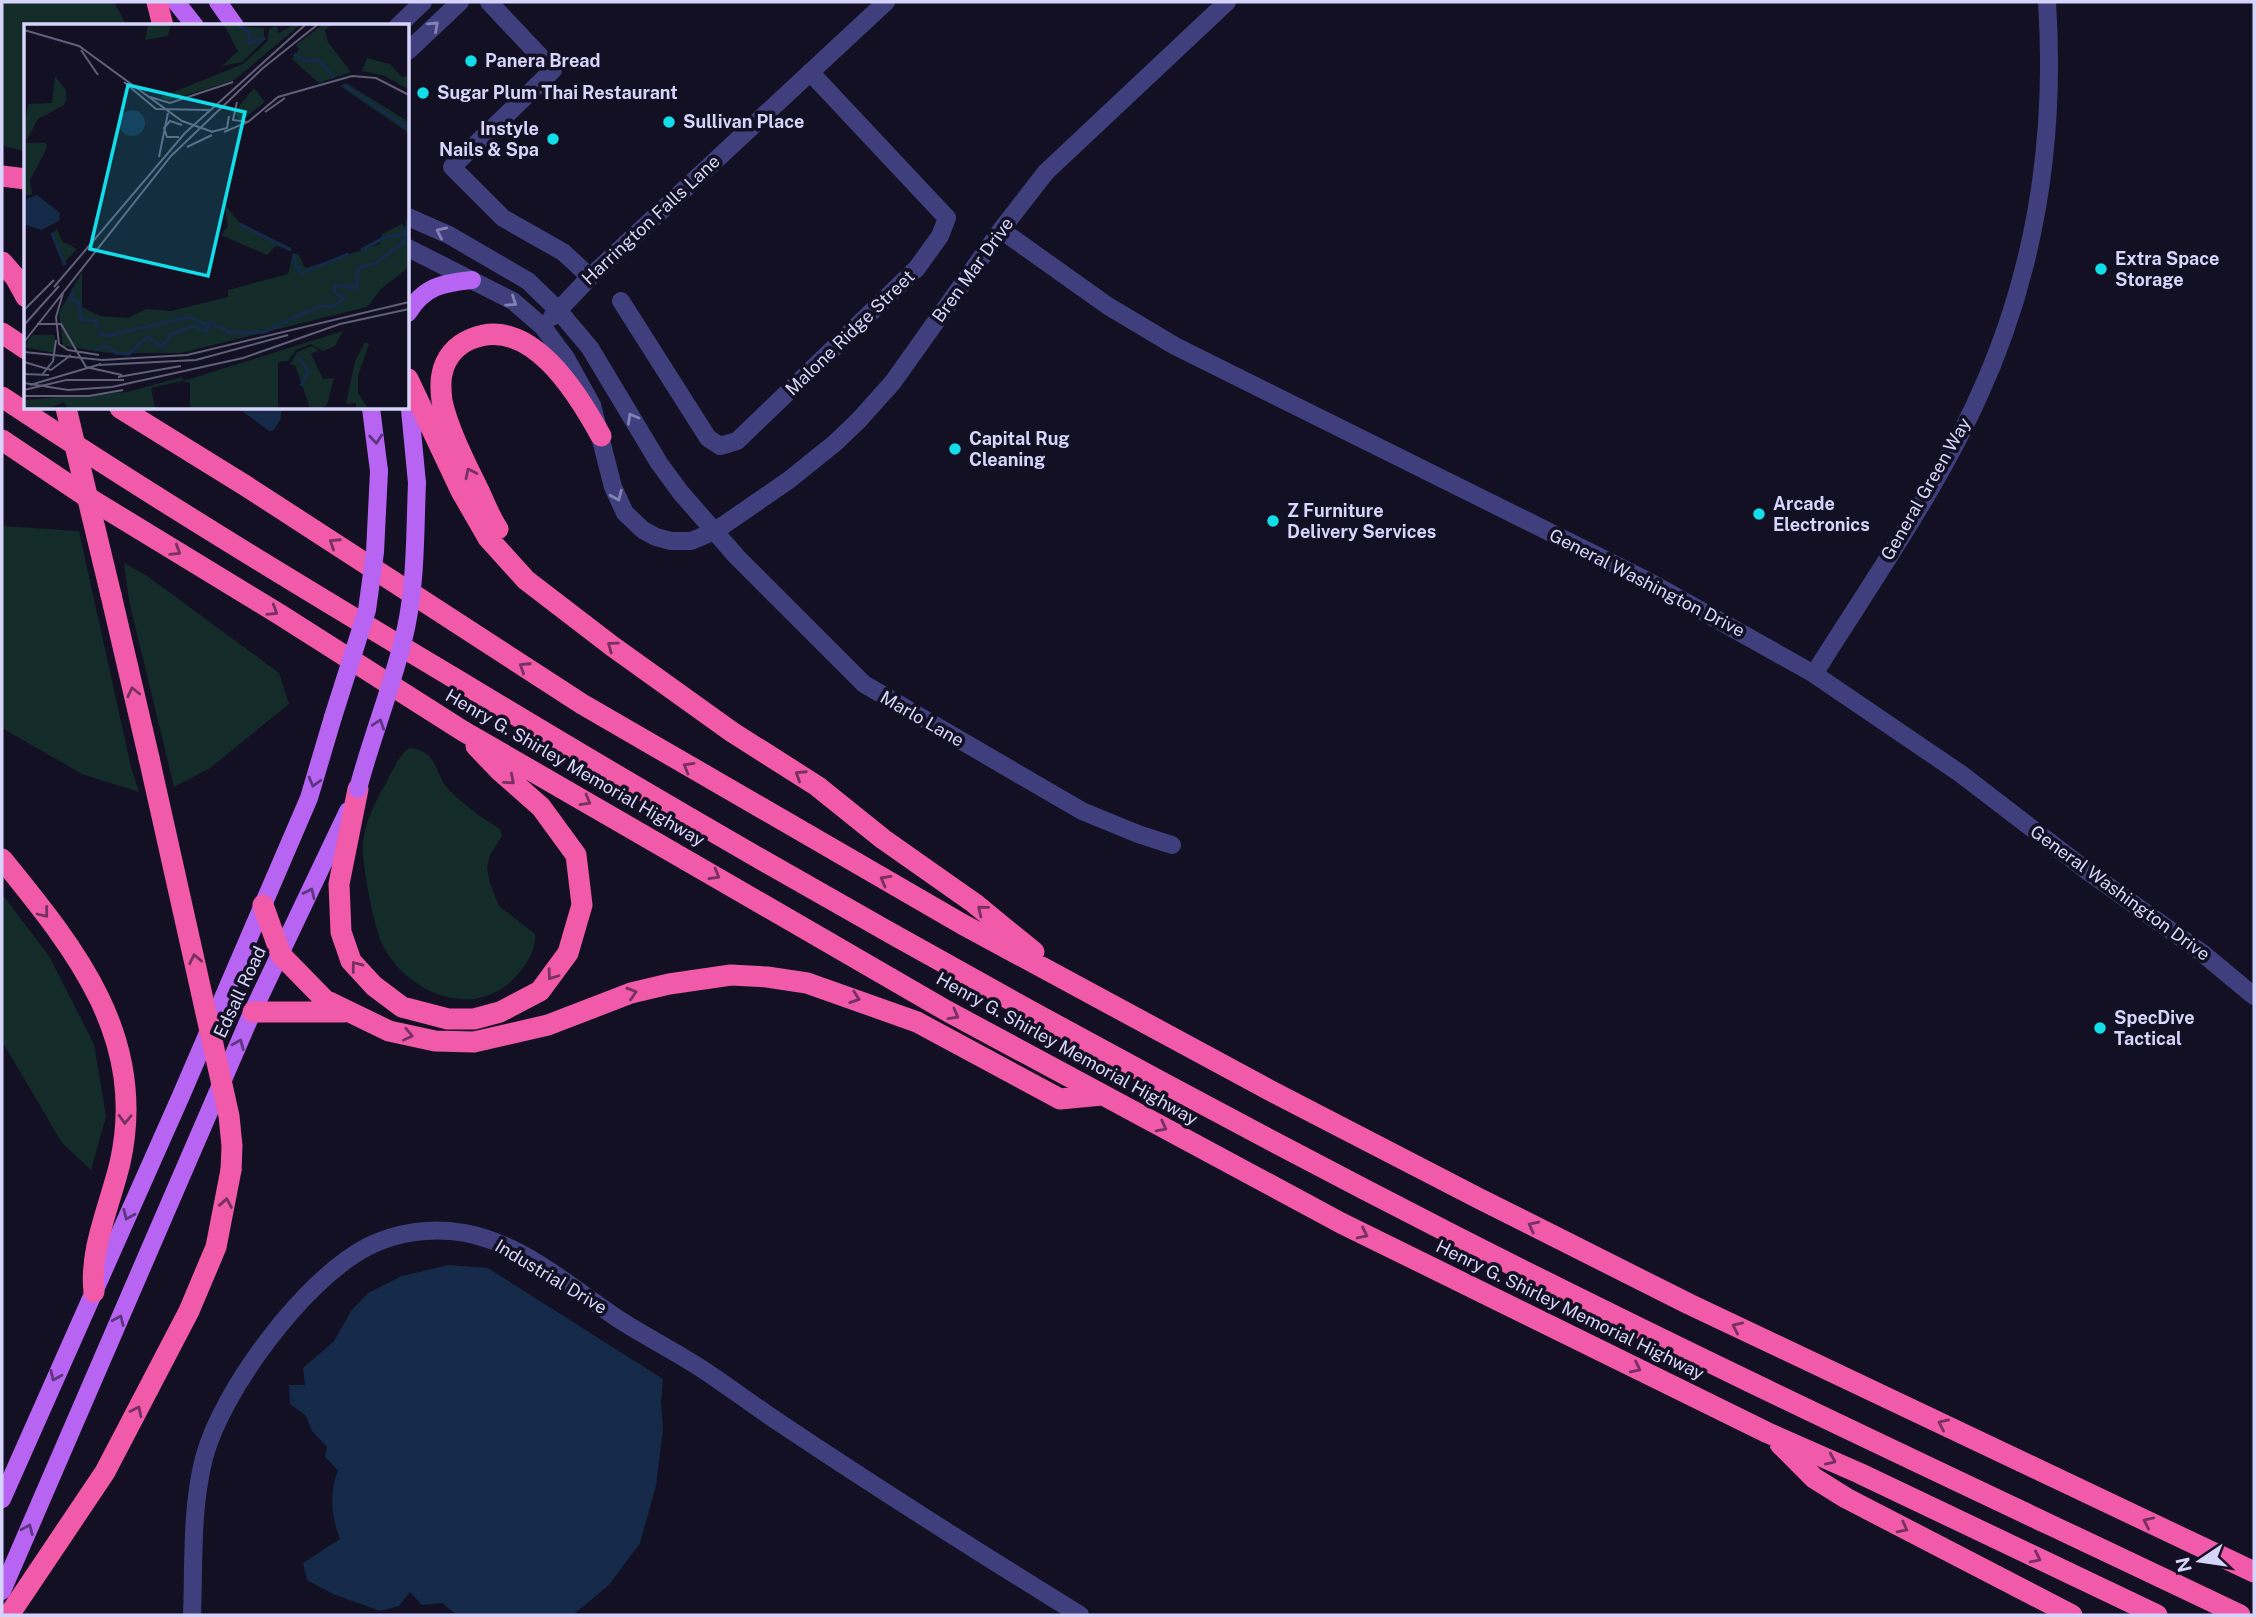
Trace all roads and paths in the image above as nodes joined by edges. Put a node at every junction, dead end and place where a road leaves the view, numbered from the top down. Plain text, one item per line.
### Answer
1 (157, 2) edge
2 (176, 2) edge
3 (218, 2) edge
4 (423, 2) edge
5 (460, 2) edge
6 (489, 2) edge
7 (886, 2) edge
8 (1227, 2) edge
9 (2047, 2) edge
10 (162, 24) edge
11 (193, 24) edge
12 (234, 24) edge
13 (399, 24) edge
14 (410, 49) edge
15 (810, 72) junction
16 (2, 176) edge
17 (24, 179) edge
18 (410, 218) edge
19 (1001, 230) junction
20 (410, 249) edge
21 (8, 269) edge
22 (590, 277) junction
23 (472, 280) junction
24 (24, 294) edge
25 (621, 301) dead end
26 (410, 310) edge
27 (558, 310) junction
28 (543, 327) junction
29 (2, 333) edge
30 (24, 348) edge
31 (410, 383) edge
32 (2, 397) edge
33 (410, 408) edge
34 (65, 410) edge
35 (123, 410) edge
36 (146, 410) edge
37 (371, 410) edge
38 (601, 436) junction
39 (2, 440) edge
40 (246, 486) junction
41 (715, 531) junction
42 (583, 624) junction
43 (1814, 674) junction
44 (463, 732) junction
45 (358, 789) junction
46 (1172, 845) dead end
47 (2, 859) edge
48 (263, 905) junction
49 (281, 955) junction
50 (1073, 984) junction
51 (2254, 996) edge
52 (253, 1012) junction
53 (346, 1012) junction
54 (1102, 1095) junction
55 (94, 1292) junction
56 (1768, 1433) junction
57 (2, 1499) edge
58 (2254, 1572) edge
59 (2, 1591) edge
60 (9, 1615) edge
61 (192, 1615) edge
62 (1080, 1615) edge
63 (2073, 1615) edge
64 (2157, 1615) edge
65 (2240, 1615) edge

1 - 10 highway
2 - 11 main road
3 - 12 main road
4 - 13 street
14 -> 5 street
6 - 22 street
7 - 15 street, Harrington Falls Lane
8 - 19 street, Bren Mar Drive
9 - 43 street, General Green Way
15 - 22 street, Harrington Falls Lane
15 - 25 street, Malone Ridge Street
16 - 17 highway
27 -> 18 street
19 - 41 street, Bren Mar Drive
19 - 43 street, General Washington Drive
20 - 23 street, Bren Mar Drive
21 - 24 highway
22 - 27 street, Harrington Falls Lane
23 - 26 main road
23 -> 28 street, Bren Mar Drive
27 - 28 street, Harrington Falls Lane
41 -> 27 street
28 - 38 street, Bren Mar Drive
29 - 30 highway
31 - 42 highway
32 - 65 highway
45 -> 33 main road, Edsall Road, bridge
60 -> 34 highway, bridge
35 - 40 highway
36 - 40 highway
37 -> 48 main road, Edsall Road, bridge
38 -> 41 street, Bren Mar Drive
42 -> 38 highway
39 -> 44 highway, Henry G. Shirley Memorial Highway
50 -> 40 highway
41 - 46 street, Marlo Lane
50 -> 42 highway
43 - 51 street, General Washington Drive
44 -> 45 highway
44 -> 54 highway, Henry G. Shirley Memorial Highway
49 -> 45 main road, Edsall Road
47 -> 55 highway
48 - 49 highway
48 -> 55 main road, Edsall Road
49 - 52 main road, Edsall Road
49 - 53 highway
58 -> 50 highway
52 - 53 highway
59 -> 52 main road, Edsall Road
53 -> 54 highway
54 -> 56 highway, Henry G. Shirley Memorial Highway
55 -> 57 main road, Edsall Road
56 -> 63 highway
56 -> 64 highway, Henry G. Shirley Memorial Highway
61 - 62 street, Industrial Drive

